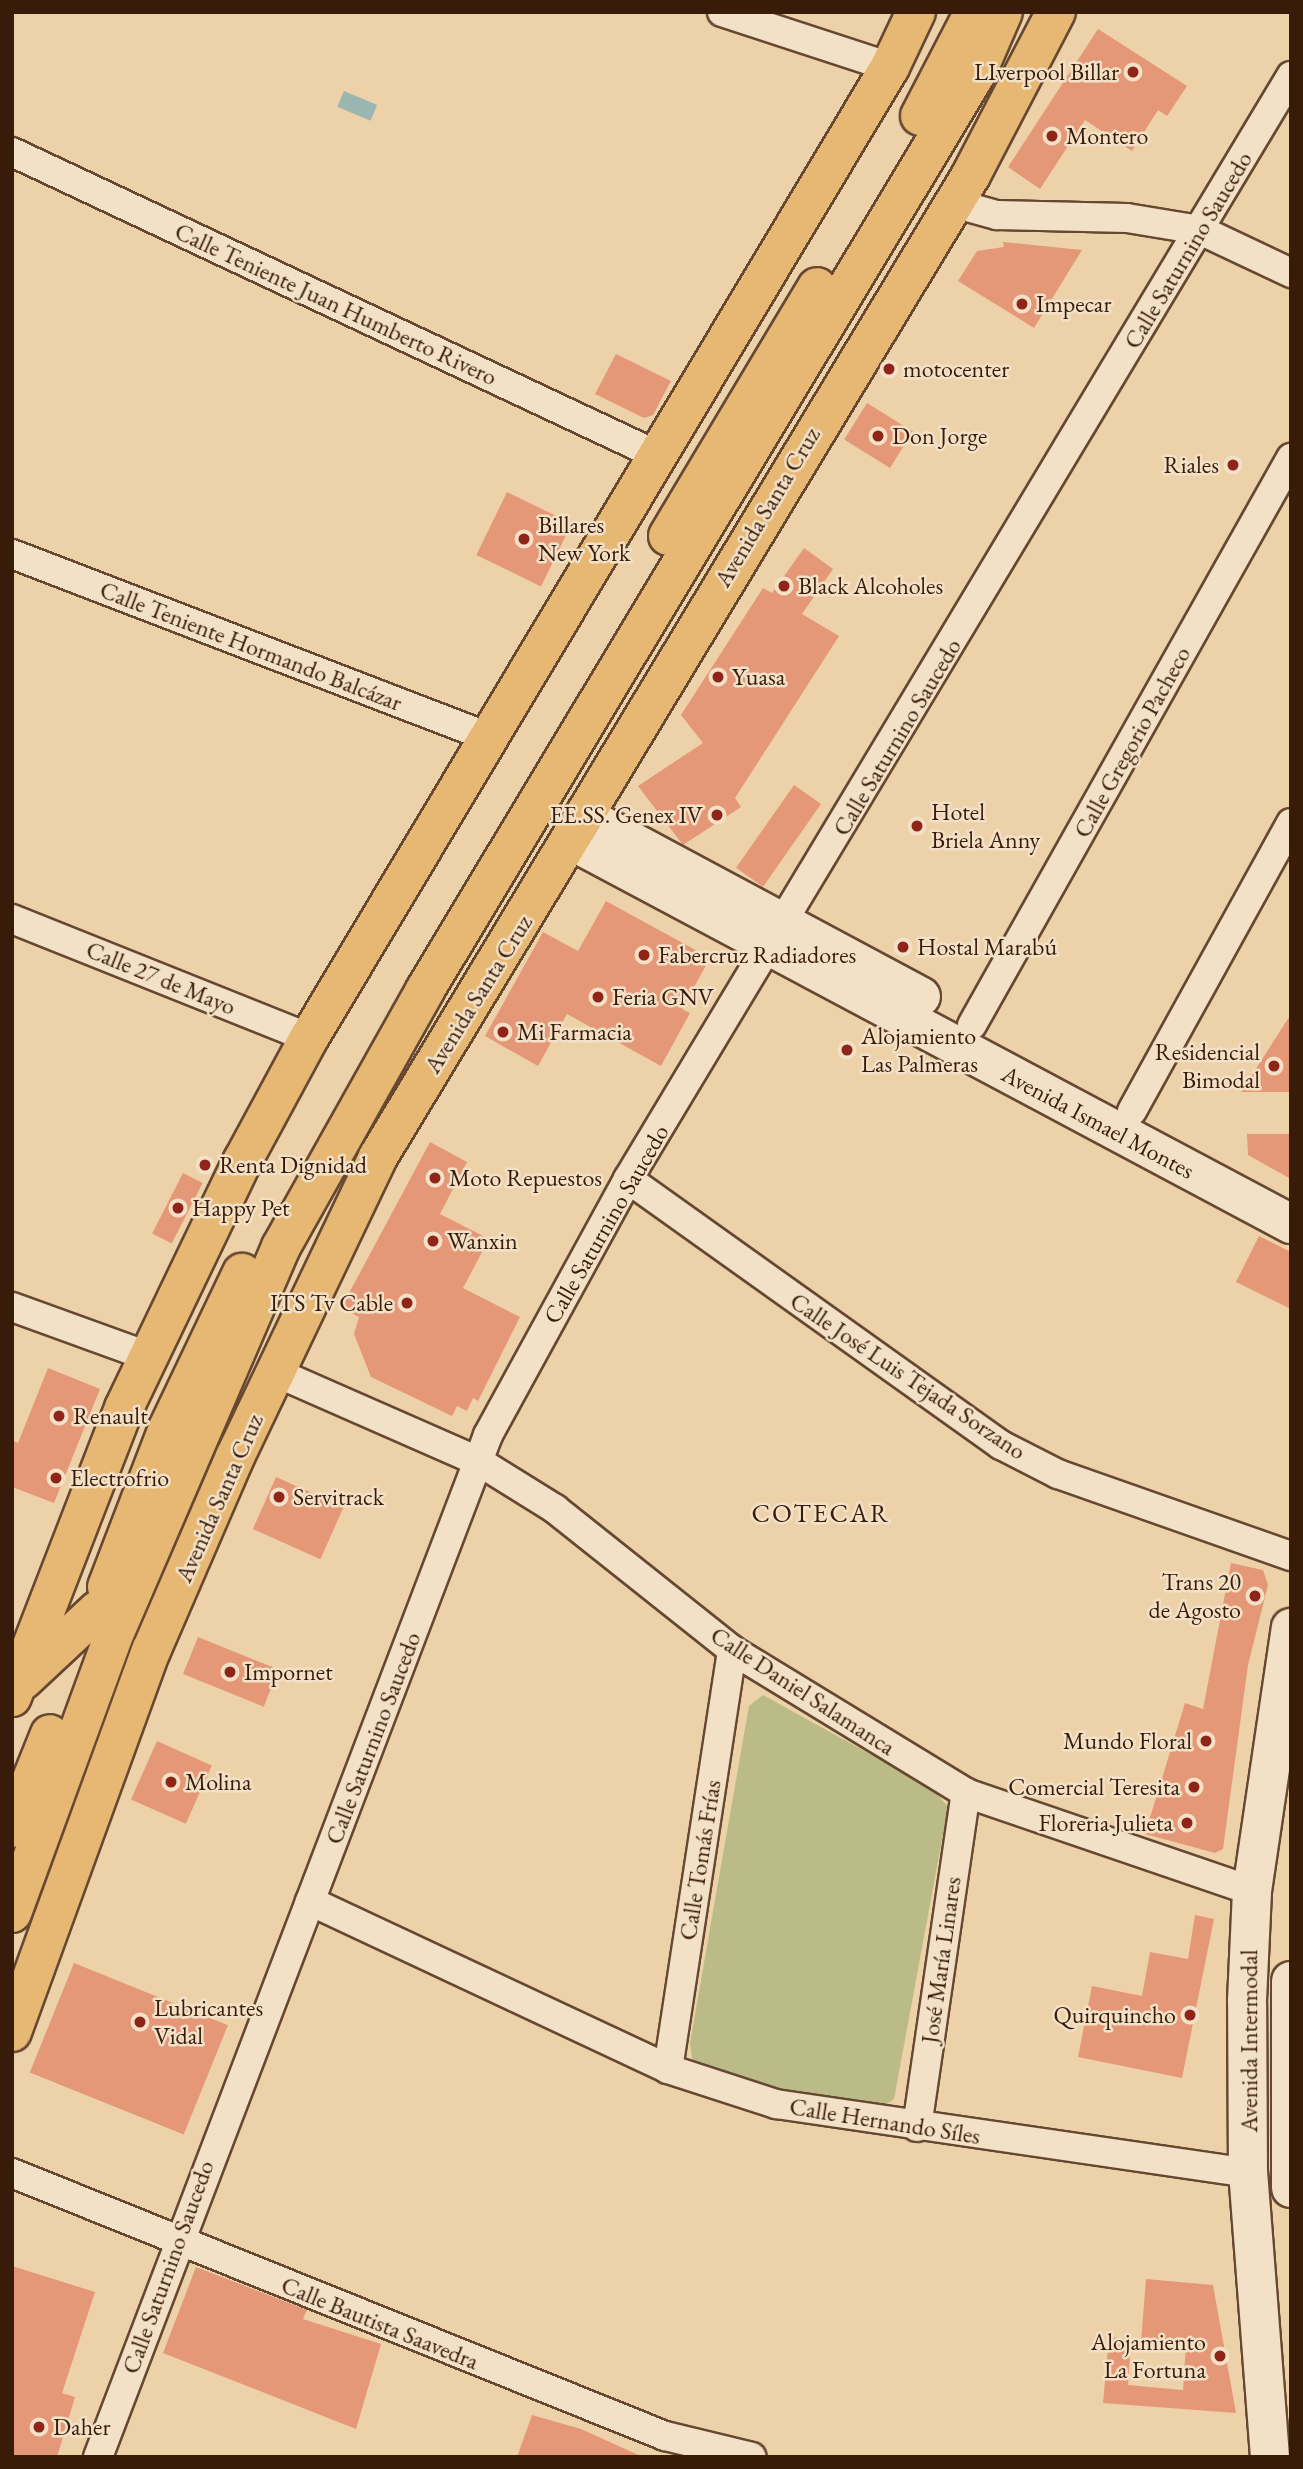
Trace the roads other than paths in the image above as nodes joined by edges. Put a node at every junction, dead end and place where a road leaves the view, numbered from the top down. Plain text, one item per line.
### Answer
1 (722, 12) edge
2 (916, 12) edge
3 (974, 12) edge
4 (1003, 12) edge
5 (1056, 12) edge
6 (890, 67) junction
7 (1291, 76) edge
8 (12, 152) edge
9 (953, 203) junction
10 (1200, 230) junction
11 (1291, 273) edge
12 (659, 456) junction
13 (1291, 458) edge
14 (12, 554) edge
15 (491, 738) junction
16 (1291, 823) edge
17 (579, 829) junction
18 (12, 919) edge
19 (778, 936) junction
20 (972, 1025) junction
21 (309, 1038) junction
22 (1132, 1111) junction
23 (628, 1179) junction
24 (1291, 1200) edge
25 (1291, 1224) edge
26 (12, 1307) edge
27 (147, 1356) junction
28 (275, 1372) junction
29 (478, 1461) junction
30 (1291, 1556) edge
31 (98, 1610) junction
32 (1291, 1628) edge
33 (732, 1650) junction
34 (151, 1651) junction
35 (13, 1690) edge
36 (1281, 1736) edge
37 (61, 1777) junction
38 (966, 1793) junction
39 (12, 1828) edge
40 (1252, 1891) junction
41 (310, 1901) junction
42 (12, 1913) edge
43 (1291, 1981) edge
44 (1291, 2002) edge
45 (12, 2032) edge
46 (668, 2069) junction
47 (917, 2127) junction
48 (12, 2173) edge
49 (1248, 2173) junction
50 (1291, 2188) edge
51 (176, 2242) junction
52 (663, 2446) edge
53 (98, 2457) edge
54 (752, 2457) edge
55 (1270, 2457) edge

1 - 6 street
2 - 6 main road
3 - 31 main road
4 - 37 main road, Avenida Santa Cruz
5 - 9 main road, Avenida Santa Cruz
6 - 12 main road
7 - 10 street, Calle Saturnino Saucedo
8 - 12 street, Calle Teniente Juan Humberto Rivero
9 - 10 street
9 - 17 main road, Avenida Santa Cruz
10 - 11 street
10 - 19 street, Calle Saturnino Saucedo
12 - 15 main road
13 - 20 street, Calle Gregorio Pacheco
14 - 15 street, Calle Teniente Hormando Balcázar
15 - 21 main road
16 - 22 street
17 - 19 street, Avenida Ismael Montes
17 - 28 main road, Avenida Santa Cruz
18 - 21 street, Calle 27 de Mayo
19 - 20 street, Avenida Ismael Montes
19 - 23 street, Calle Saturnino Saucedo
19 - 25 street, Avenida Ismael Montes
20 - 22 street, Avenida Ismael Montes
21 - 27 main road
22 - 24 street, Avenida Ismael Montes
23 - 29 street, Calle Saturnino Saucedo
23 - 30 street, Calle José Luis Tejada Sorzano
26 - 27 street
27 - 35 main road
28 - 29 street, Calle Daniel Salamanca
28 - 34 main road, Avenida Santa Cruz
29 - 33 street, Calle Daniel Salamanca
29 - 41 street, Calle Saturnino Saucedo
31 - 35 main road
31 - 39 main road
32 - 36 street, Avenida Intermodal
33 - 38 street, Calle Daniel Salamanca
33 - 46 street, Calle Tomás Frías
34 - 37 main road
34 - 45 main road, Avenida Santa Cruz
36 - 40 street, Avenida Intermodal
37 - 42 main road, Avenida Santa Cruz
38 - 40 street, Calle Daniel Salamanca
38 - 47 street, José María Linares
40 - 49 street, Avenida Intermodal
41 - 46 street, Calle Hernando Síles
41 - 51 street, Calle Saturnino Saucedo
43 - 44 street, Avenida Intermodal
44 - 50 street, Avenida Intermodal
46 - 47 street, Calle Hernando Síles
47 - 49 street, Calle Hernando Síles
48 - 51 street, Calle Bautista Saavedra
49 - 55 street, Avenida Intermodal
51 - 52 street, Calle Bautista Saavedra
51 - 53 street, Calle Saturnino Saucedo
52 - 54 street, Calle Bautista Saavedra

